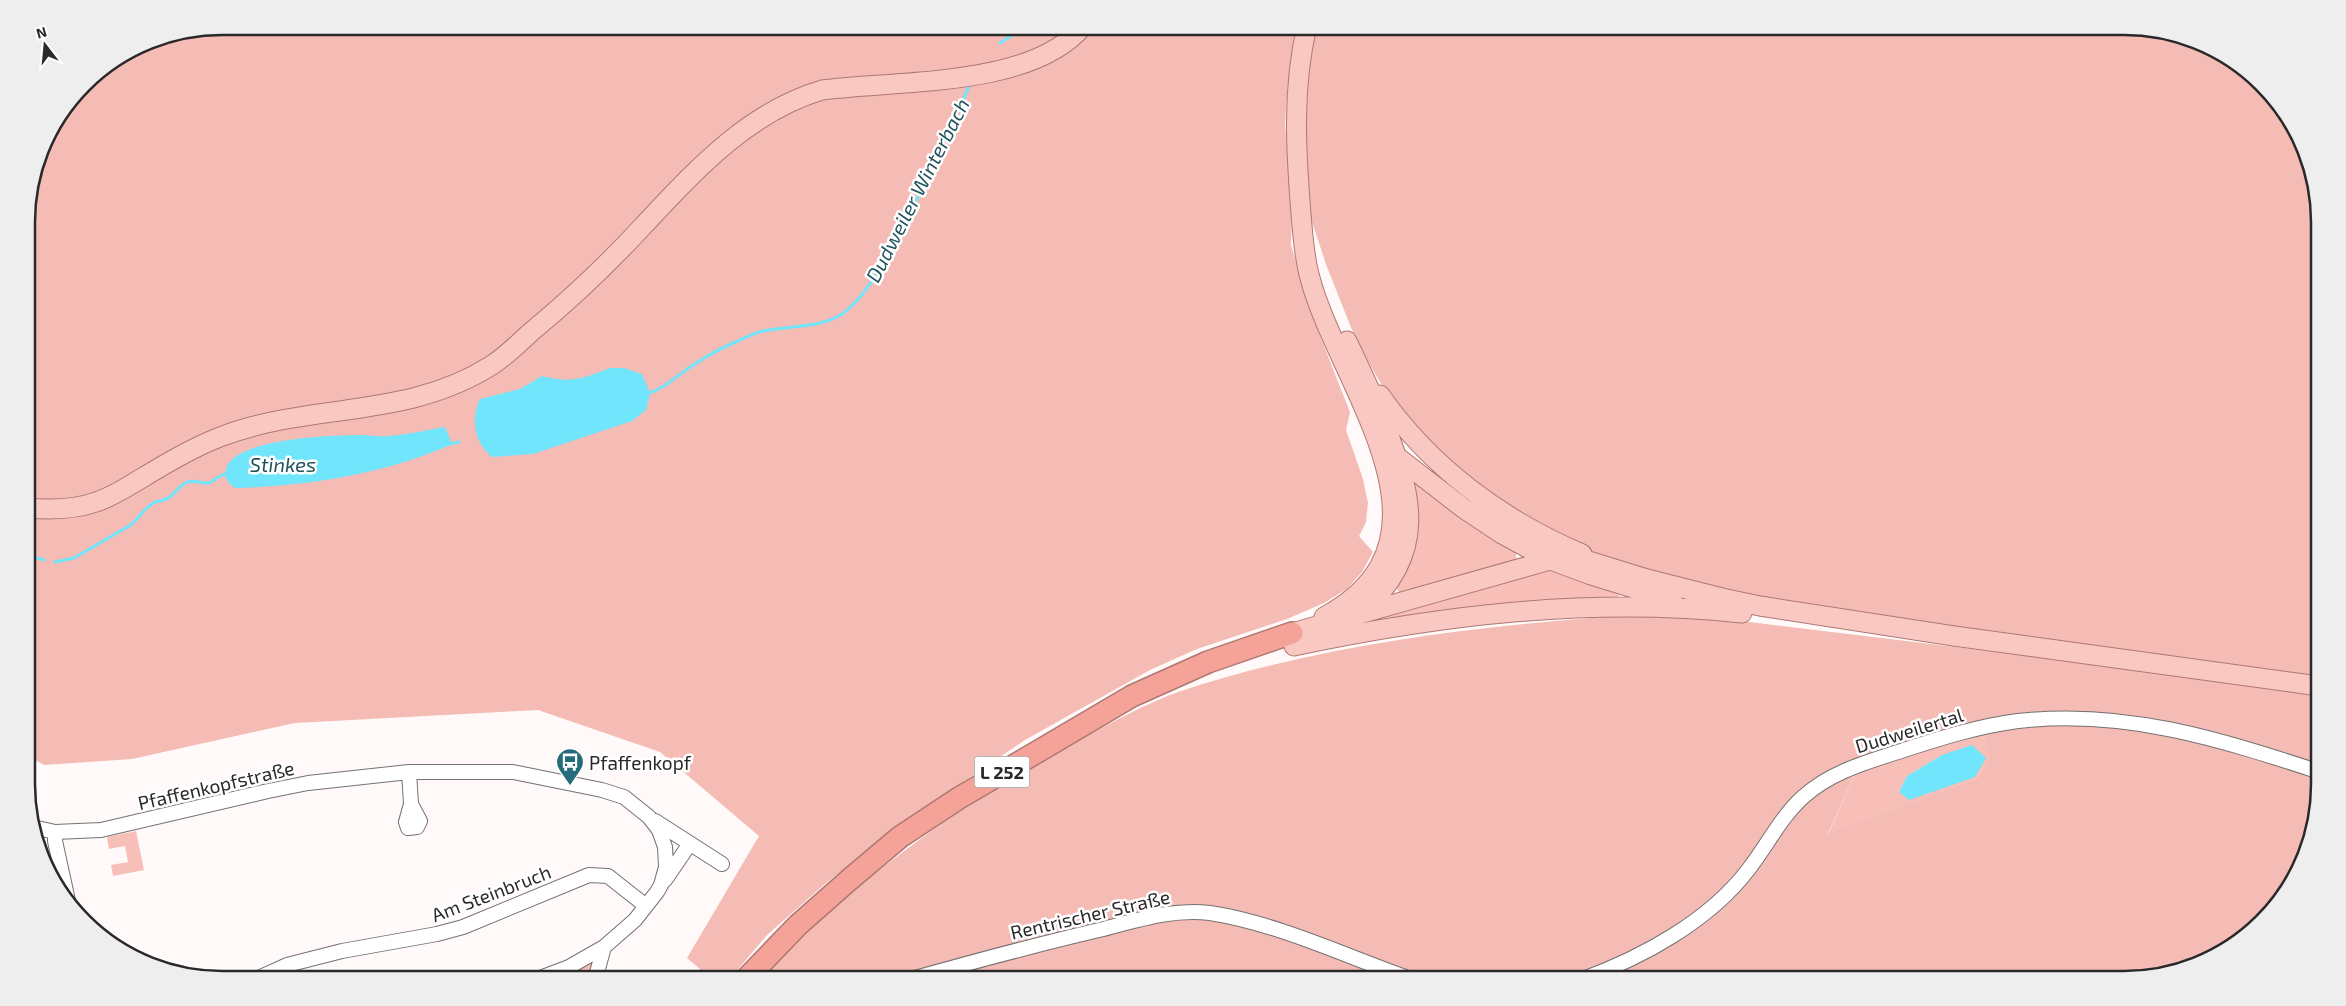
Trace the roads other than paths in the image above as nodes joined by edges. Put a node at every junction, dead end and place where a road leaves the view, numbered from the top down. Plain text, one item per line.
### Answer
1 (1073, 35) edge
2 (1305, 35) edge
3 (1302, 214) junction
4 (1360, 366) junction
5 (1372, 425) junction
6 (1399, 458) junction
7 (35, 508) edge
8 (1548, 559) junction
9 (1608, 566) junction
10 (1707, 610) junction
11 (1358, 614) junction
12 (1954, 636) junction
13 (1293, 640) junction
14 (2311, 685) edge
15 (2311, 769) edge
16 (409, 772) junction
17 (411, 804) dead end
18 (649, 817) junction
19 (40, 829) edge
20 (55, 832) junction
21 (689, 845) junction
22 (722, 864) dead end
23 (65, 885) edge
24 (661, 885) junction
25 (646, 906) junction
26 (604, 948) junction
27 (273, 971) edge
28 (559, 971) edge
29 (598, 971) edge
30 (754, 971) edge
31 (940, 971) edge
32 (1388, 971) edge
33 (1601, 971) edge

1 - 7 main road
2 - 3 main road
3 - 4 main road
3 - 5 main road
4 - 6 main road
4 - 9 main road
5 - 6 main road
5 - 13 main road
6 - 8 main road
6 - 11 main road
8 - 9 main road
8 - 10 main road
8 - 11 main road
9 - 12 main road
10 - 12 main road
10 - 13 main road
11 - 13 main road
12 - 14 main road
13 - 30 highway, L 252
15 - 33 street, Dudweilertal
16 - 17 street
16 - 18 street, Pfaffenkopfstraße
16 - 20 street, Pfaffenkopfstraße
18 - 21 street, Pfaffenkopfstraße
18 - 24 street, Pfaffenkopfstraße
19 - 20 street, Pfaffenkopfstraße
20 - 23 street
21 - 22 street, Pfaffenkopfstraße
21 - 24 street, Pfaffenkopfstraße
24 - 25 street, Pfaffenkopfstraße
25 - 26 street, Pfaffenkopfstraße
25 - 27 street, Am Steinbruch
26 - 28 street, Pfaffenkopfstraße
26 - 29 street
31 - 32 street, Rentrischer Straße

